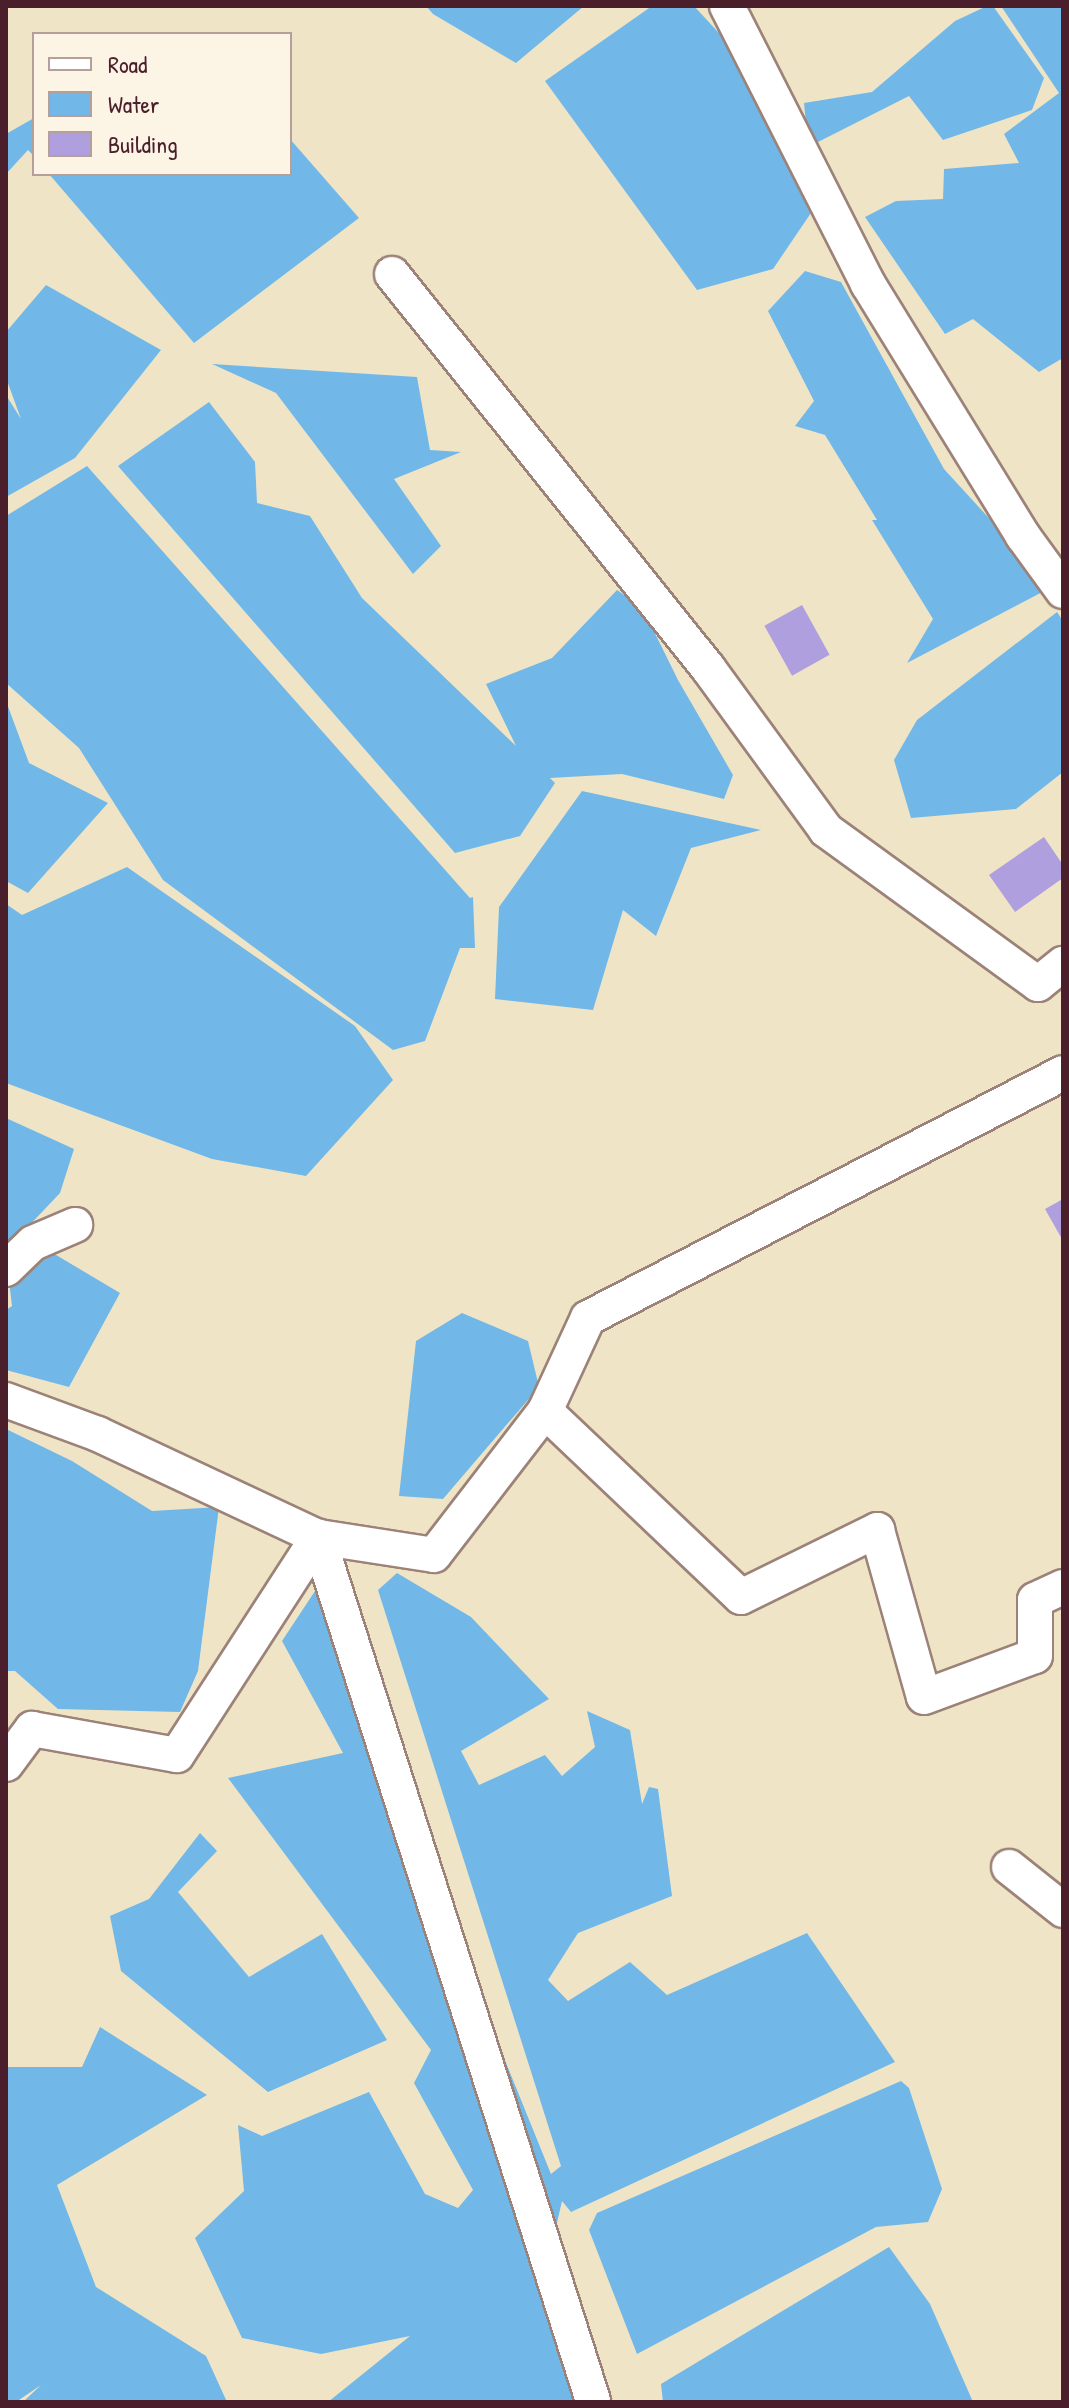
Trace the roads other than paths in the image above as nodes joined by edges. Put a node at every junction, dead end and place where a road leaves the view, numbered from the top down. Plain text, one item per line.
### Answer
1 (727, 6) edge
2 (392, 274) dead end
3 (1063, 591) edge
4 (1063, 964) edge
5 (1063, 1073) edge
6 (75, 1225) dead end
7 (6, 1269) edge
8 (6, 1400) edge
9 (545, 1411) junction
10 (318, 1537) junction
11 (1063, 1587) edge
12 (6, 1764) edge
13 (1009, 1867) dead end
14 (1063, 1910) edge
15 (593, 2401) edge

1 - 3 street
2 - 4 street
5 - 9 street
6 - 7 street
8 - 10 street
9 - 10 street
9 - 11 street
10 - 12 street
10 - 15 street
13 - 14 street

